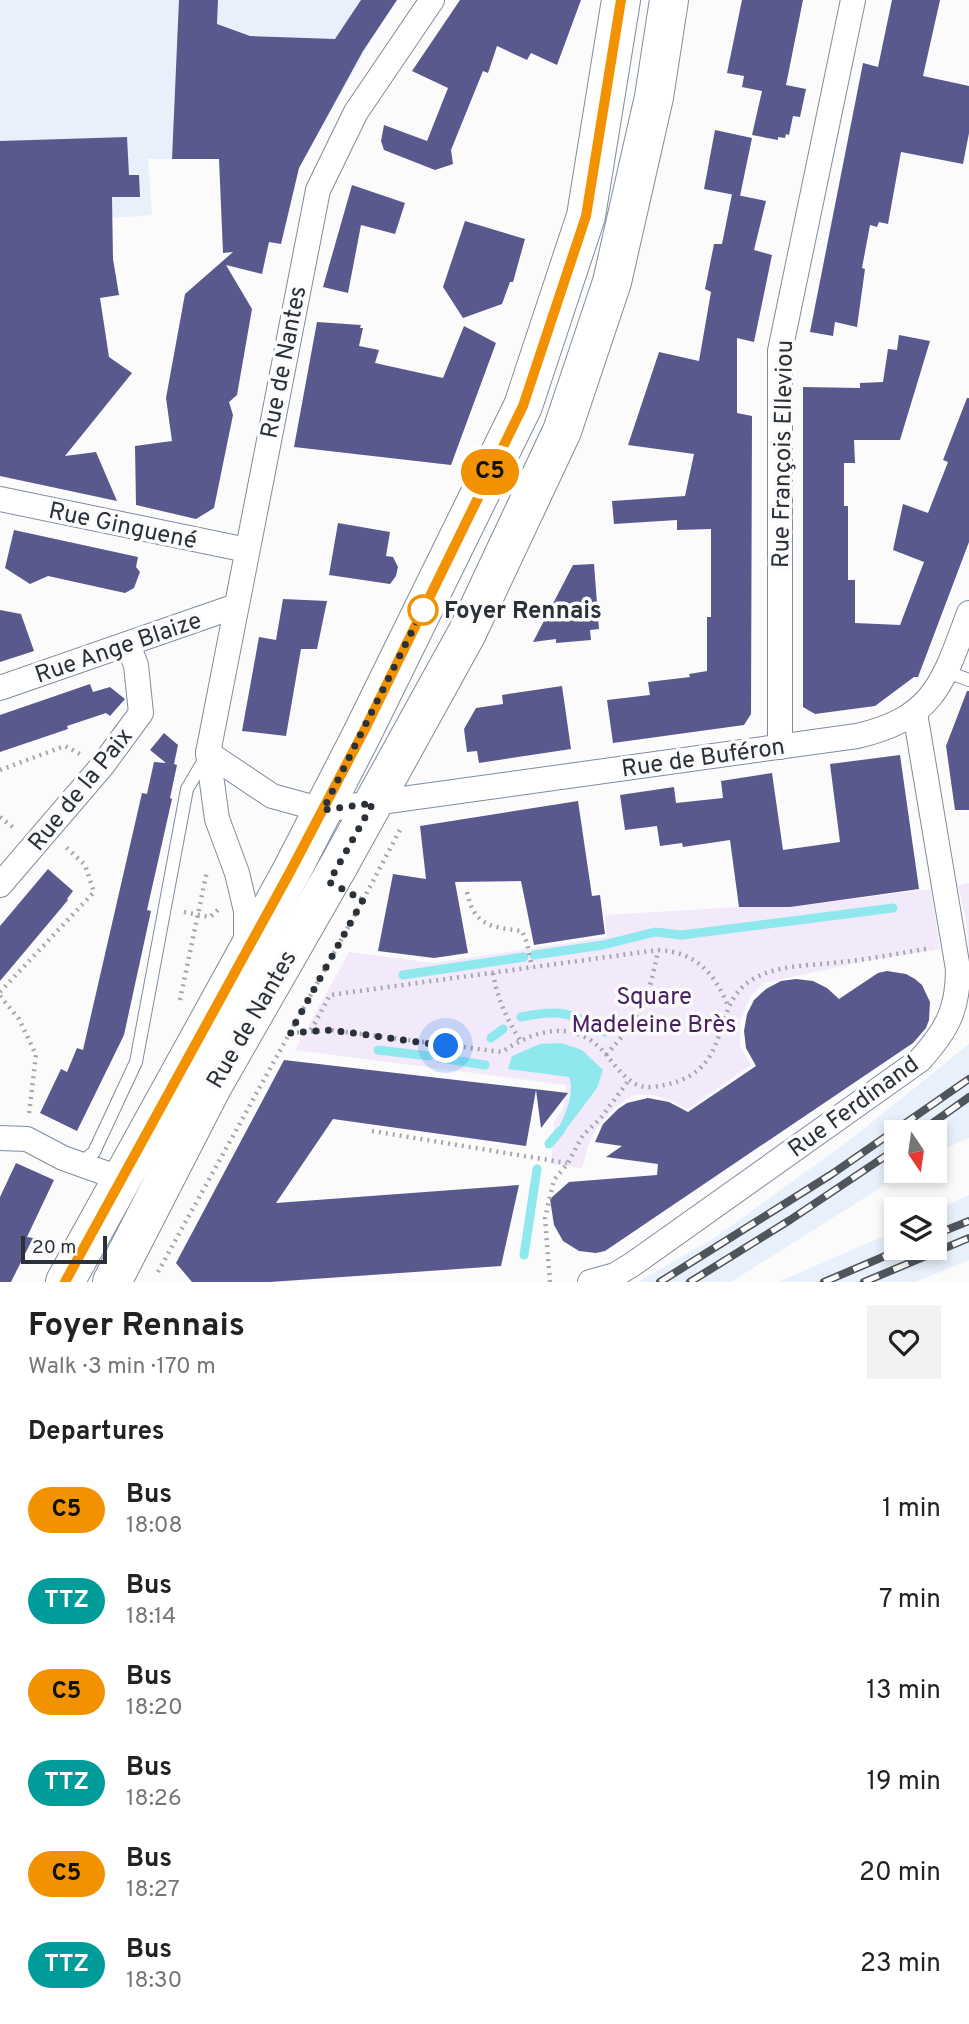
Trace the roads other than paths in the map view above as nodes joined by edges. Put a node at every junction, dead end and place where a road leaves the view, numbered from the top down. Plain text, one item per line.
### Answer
1 (432, 0) edge
2 (621, 0) edge
3 (668, 0) edge
4 (853, 0) edge
5 (0, 499) edge
6 (247, 550) junction
7 (236, 606) junction
8 (969, 613) edge
9 (128, 645) junction
10 (958, 676) edge
11 (0, 688) edge
12 (915, 713) junction
13 (780, 747) junction
14 (208, 753) junction
15 (373, 803) junction
16 (323, 810) junction
17 (0, 885) edge
18 (246, 954) junction
19 (0, 1138) edge
20 (81, 1163) junction
21 (122, 1179) junction
22 (113, 1281) edge
23 (65, 1282) edge
24 (590, 1282) edge

1 - 6 street, Rue de Nantes
2 - 16 main road, Rue de Nantes
3 - 15 main road, Rue de Nantes
4 - 13 street, Rue François Elleviou
5 - 6 street, Rue Ginguené
6 - 7 street, Rue de Nantes
7 - 9 street, Rue Ange Blaize
7 - 14 street, Rue de Nantes
8 - 10 street, Rue de Buféron
9 - 11 street, Rue Ange Blaize
9 - 17 street, Rue de la Paix
10 - 12 street, Rue de Buféron
12 - 13 street, Rue de Buféron
12 - 24 street, Rue Ferdinand
13 - 15 street, Rue de Buféron
14 - 16 street
14 - 18 street, Rue de Nantes
14 - 20 lane, Rue de Nantes
15 - 16 street
15 - 22 main road, Rue de Nantes
16 - 18 main road, Rue de Nantes
18 - 21 main road, Rue de Nantes
19 - 20 street
20 - 21 street
21 - 23 main road, Rue de Nantes

